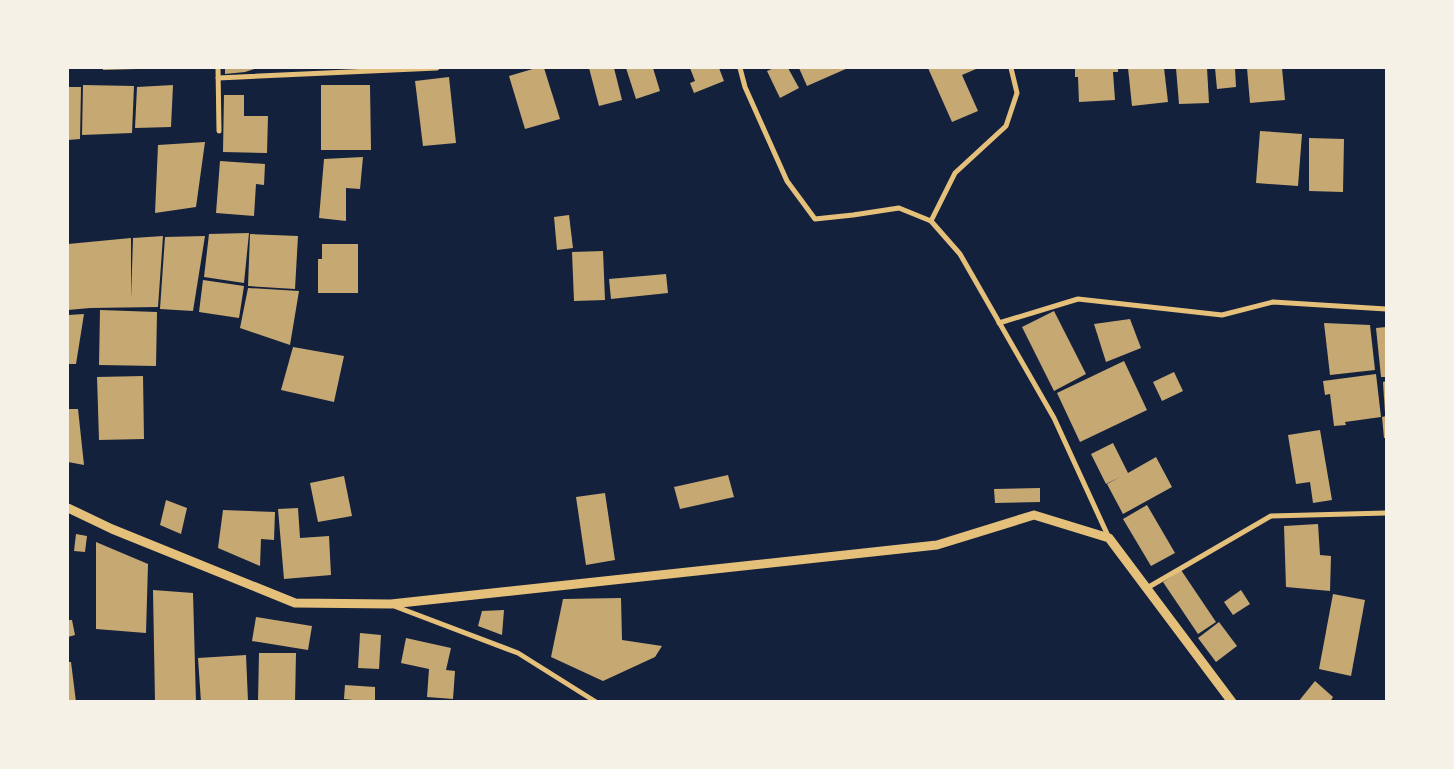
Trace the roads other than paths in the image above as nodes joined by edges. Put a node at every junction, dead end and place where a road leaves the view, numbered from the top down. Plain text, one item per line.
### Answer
1 (218, 68) edge
2 (437, 68) edge
3 (740, 68) edge
4 (1011, 68) edge
5 (218, 78) junction
6 (219, 131) dead end
7 (931, 221) junction
8 (1386, 309) edge
9 (999, 323) junction
10 (68, 508) edge
11 (1386, 513) edge
12 (1109, 538) junction
13 (1147, 588) junction
14 (391, 604) junction
15 (596, 702) edge
16 (1232, 702) edge

1 - 5 street
2 - 5 street
3 - 7 street
4 - 7 street
5 - 6 street
7 - 9 street
8 - 9 street
9 - 12 street
10 - 14 street
11 - 13 street
12 - 13 street
12 - 14 street
13 - 16 street
14 - 15 street

